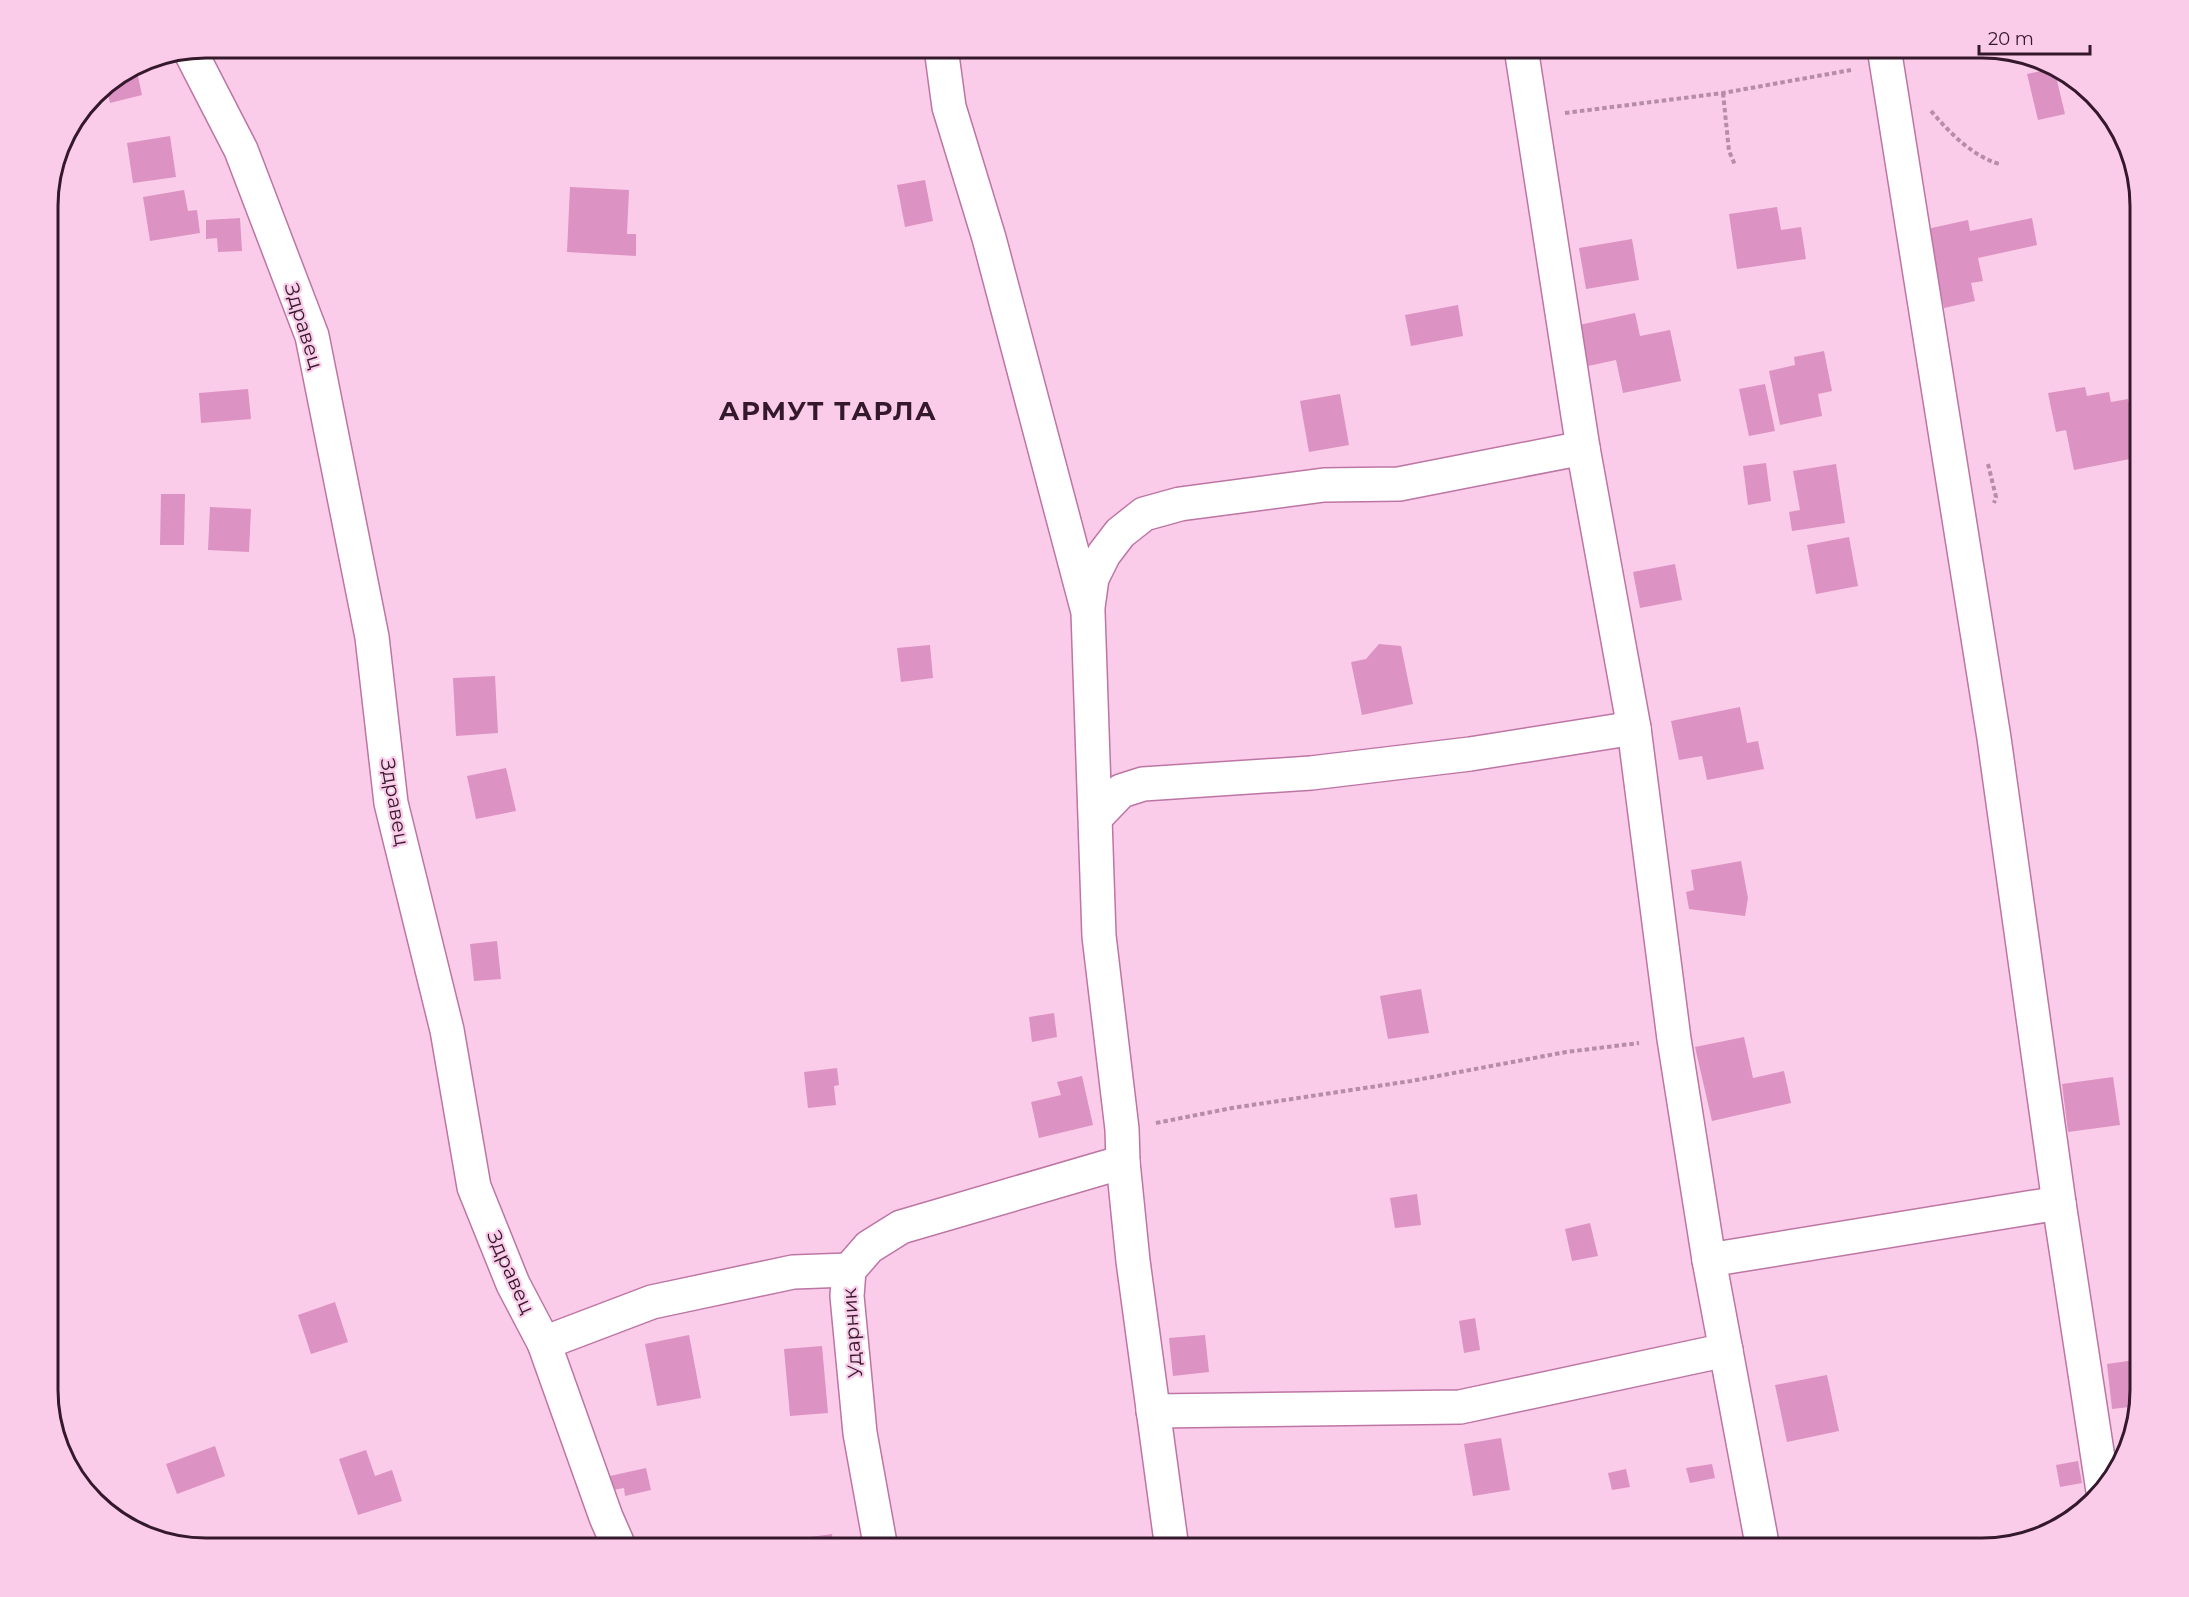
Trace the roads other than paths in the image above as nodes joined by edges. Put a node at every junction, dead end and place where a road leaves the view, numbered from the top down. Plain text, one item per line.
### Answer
1 (942, 58) edge
2 (1523, 58) edge
3 (1885, 58) edge
4 (194, 59) edge
5 (1583, 448) junction
6 (1088, 612) junction
7 (1634, 728) junction
8 (1096, 817) junction
9 (1123, 1162) junction
10 (2059, 1203) junction
11 (1709, 1260) junction
12 (849, 1270) junction
13 (544, 1343) junction
14 (1726, 1350) junction
15 (1153, 1412) junction
16 (2101, 1479) edge
17 (615, 1538) edge
18 (879, 1538) edge
19 (1170, 1538) edge
20 (1761, 1538) edge

1 - 6 street
2 - 5 street
3 - 10 street
4 - 13 street, Здравец
5 - 6 street
5 - 7 street
6 - 8 street
7 - 8 street
7 - 11 street
8 - 9 street
9 - 12 street, Ударник
9 - 15 street
10 - 11 street
10 - 16 street
11 - 14 street
12 - 13 street
12 - 18 street, Ударник
13 - 17 street, Здравец
14 - 15 street
14 - 20 street
15 - 19 street

